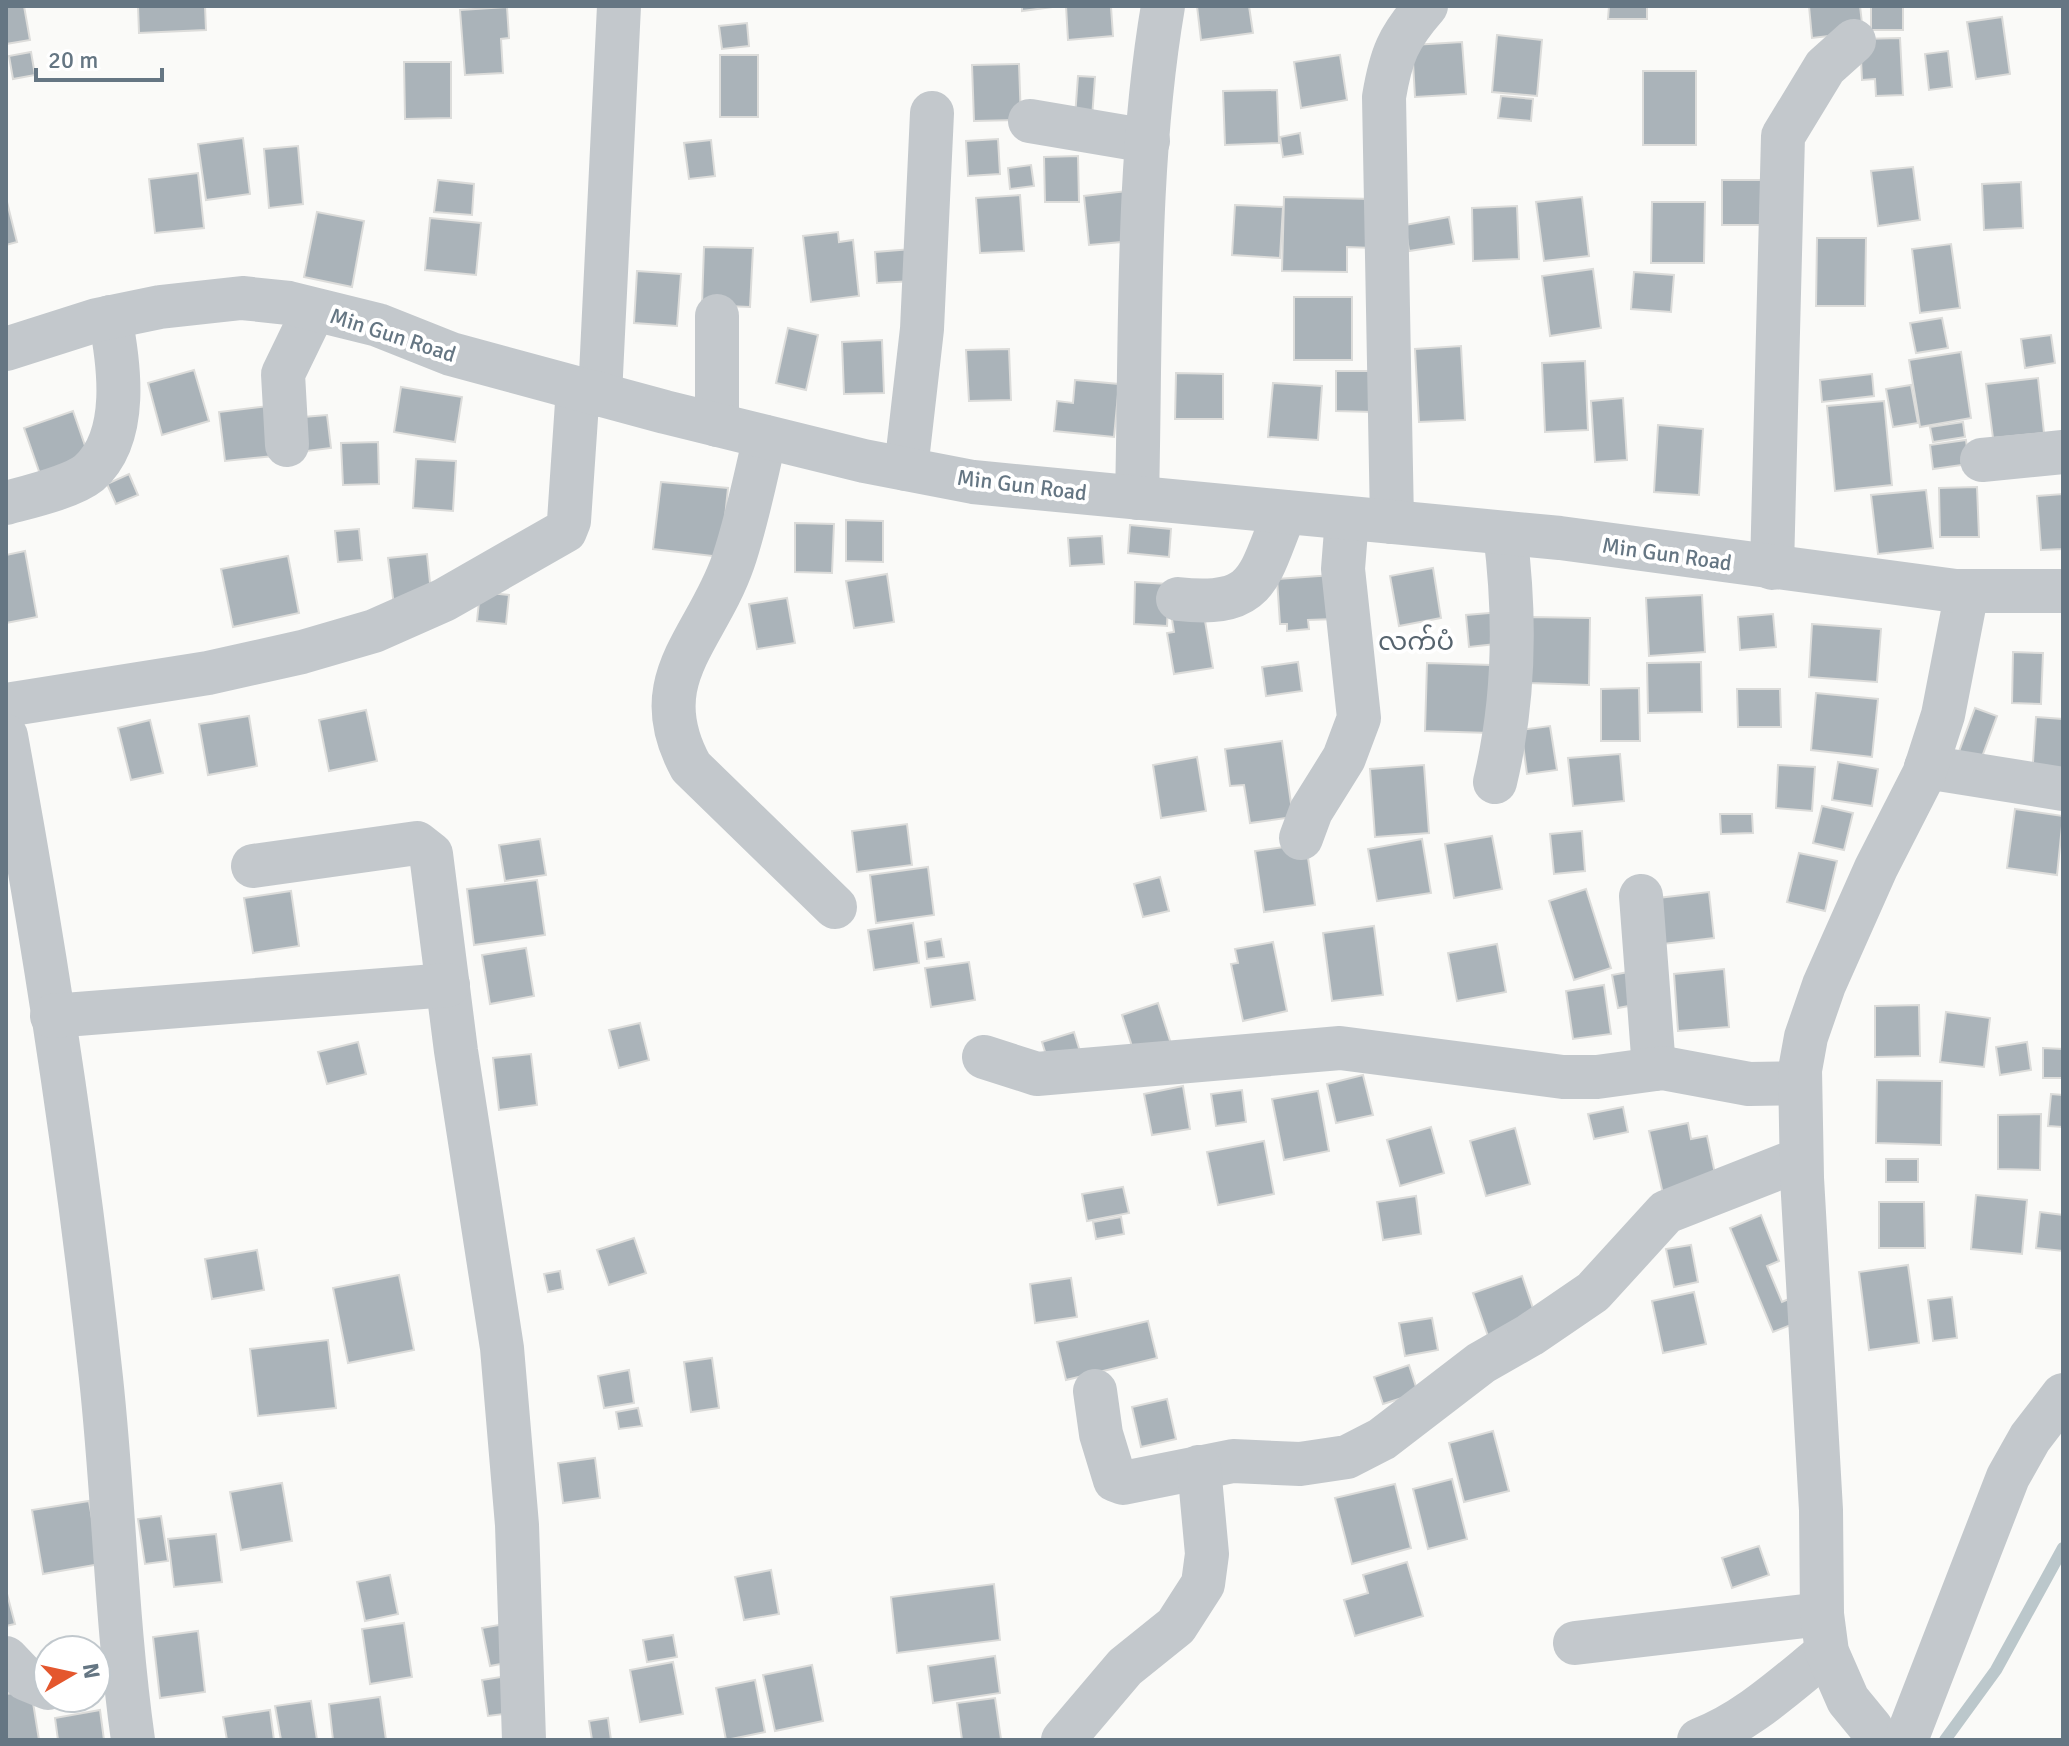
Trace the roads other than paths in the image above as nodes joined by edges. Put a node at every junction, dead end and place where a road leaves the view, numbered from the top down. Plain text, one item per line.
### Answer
1 (619, 6) edge
2 (1163, 6) edge
3 (1426, 6) edge
4 (1854, 41) dead end
5 (932, 113) dead end
6 (1030, 121) dead end
7 (1148, 141) junction
8 (314, 310) junction
9 (717, 316) dead end
10 (110, 317) junction
11 (6, 349) edge
12 (589, 391) junction
13 (717, 425) junction
14 (765, 437) junction
15 (287, 445) dead end
16 (2063, 452) edge
17 (1982, 460) dead end
18 (906, 469) junction
19 (1137, 498) junction
20 (6, 503) edge
21 (1285, 512) junction
22 (1347, 518) junction
23 (1392, 522) junction
24 (1505, 533) junction
25 (1772, 568) junction
26 (1967, 591) junction
27 (2063, 591) edge
28 (1178, 599) dead end
29 (6, 705) edge
30 (6, 736) edge
31 (1926, 767) junction
32 (1495, 782) dead end
33 (2063, 789) edge
34 (1301, 838) dead end
35 (253, 866) dead end
36 (1641, 896) dead end
37 (835, 907) dead end
38 (448, 985) junction
39 (52, 1016) junction
40 (984, 1057) dead end
41 (1654, 1069) junction
42 (1800, 1083) junction
43 (1801, 1159) junction
44 (1095, 1391) dead end
45 (2063, 1395) edge
46 (1199, 1467) junction
47 (1824, 1633) junction
48 (109, 1634) edge
49 (1575, 1643) dead end
50 (6, 1658) edge
51 (32, 1681) edge
52 (112, 1689) edge
53 (1889, 1737) edge
54 (133, 1740) edge
55 (524, 1740) edge
56 (1063, 1740) edge
57 (1699, 1740) edge

1 - 12 street
2 - 7 street
3 - 23 street
4 - 25 street
5 - 18 street
6 - 7 street
7 - 19 street
8 - 10 street, Min Gun Road
8 - 12 street, Min Gun Road
8 - 15 street
9 - 13 street
10 - 11 street, Min Gun Road
10 - 20 street
12 - 13 street, Min Gun Road
12 - 29 street
13 - 14 street, Min Gun Road
14 - 18 street, Min Gun Road
14 - 37 street
16 - 17 street
18 - 19 street, Min Gun Road
19 - 21 street, Min Gun Road
21 - 22 street, Min Gun Road
21 - 28 street
22 - 23 street, Min Gun Road
22 - 34 street
23 - 24 street, Min Gun Road
24 - 25 street, Min Gun Road
24 - 32 street
25 - 26 street, Min Gun Road
26 - 27 street, Min Gun Road
26 - 31 street
30 - 39 street
31 - 33 street
31 - 42 street
35 - 38 street
36 - 41 street
38 - 39 street
38 - 55 street
39 - 48 street
40 - 41 street
41 - 42 street
42 - 43 street
43 - 46 street
43 - 47 street
44 - 46 street
45 - 53 street
46 - 56 street
47 - 49 street
47 - 53 street
47 - 57 street
50 - 51 street
52 - 54 street

